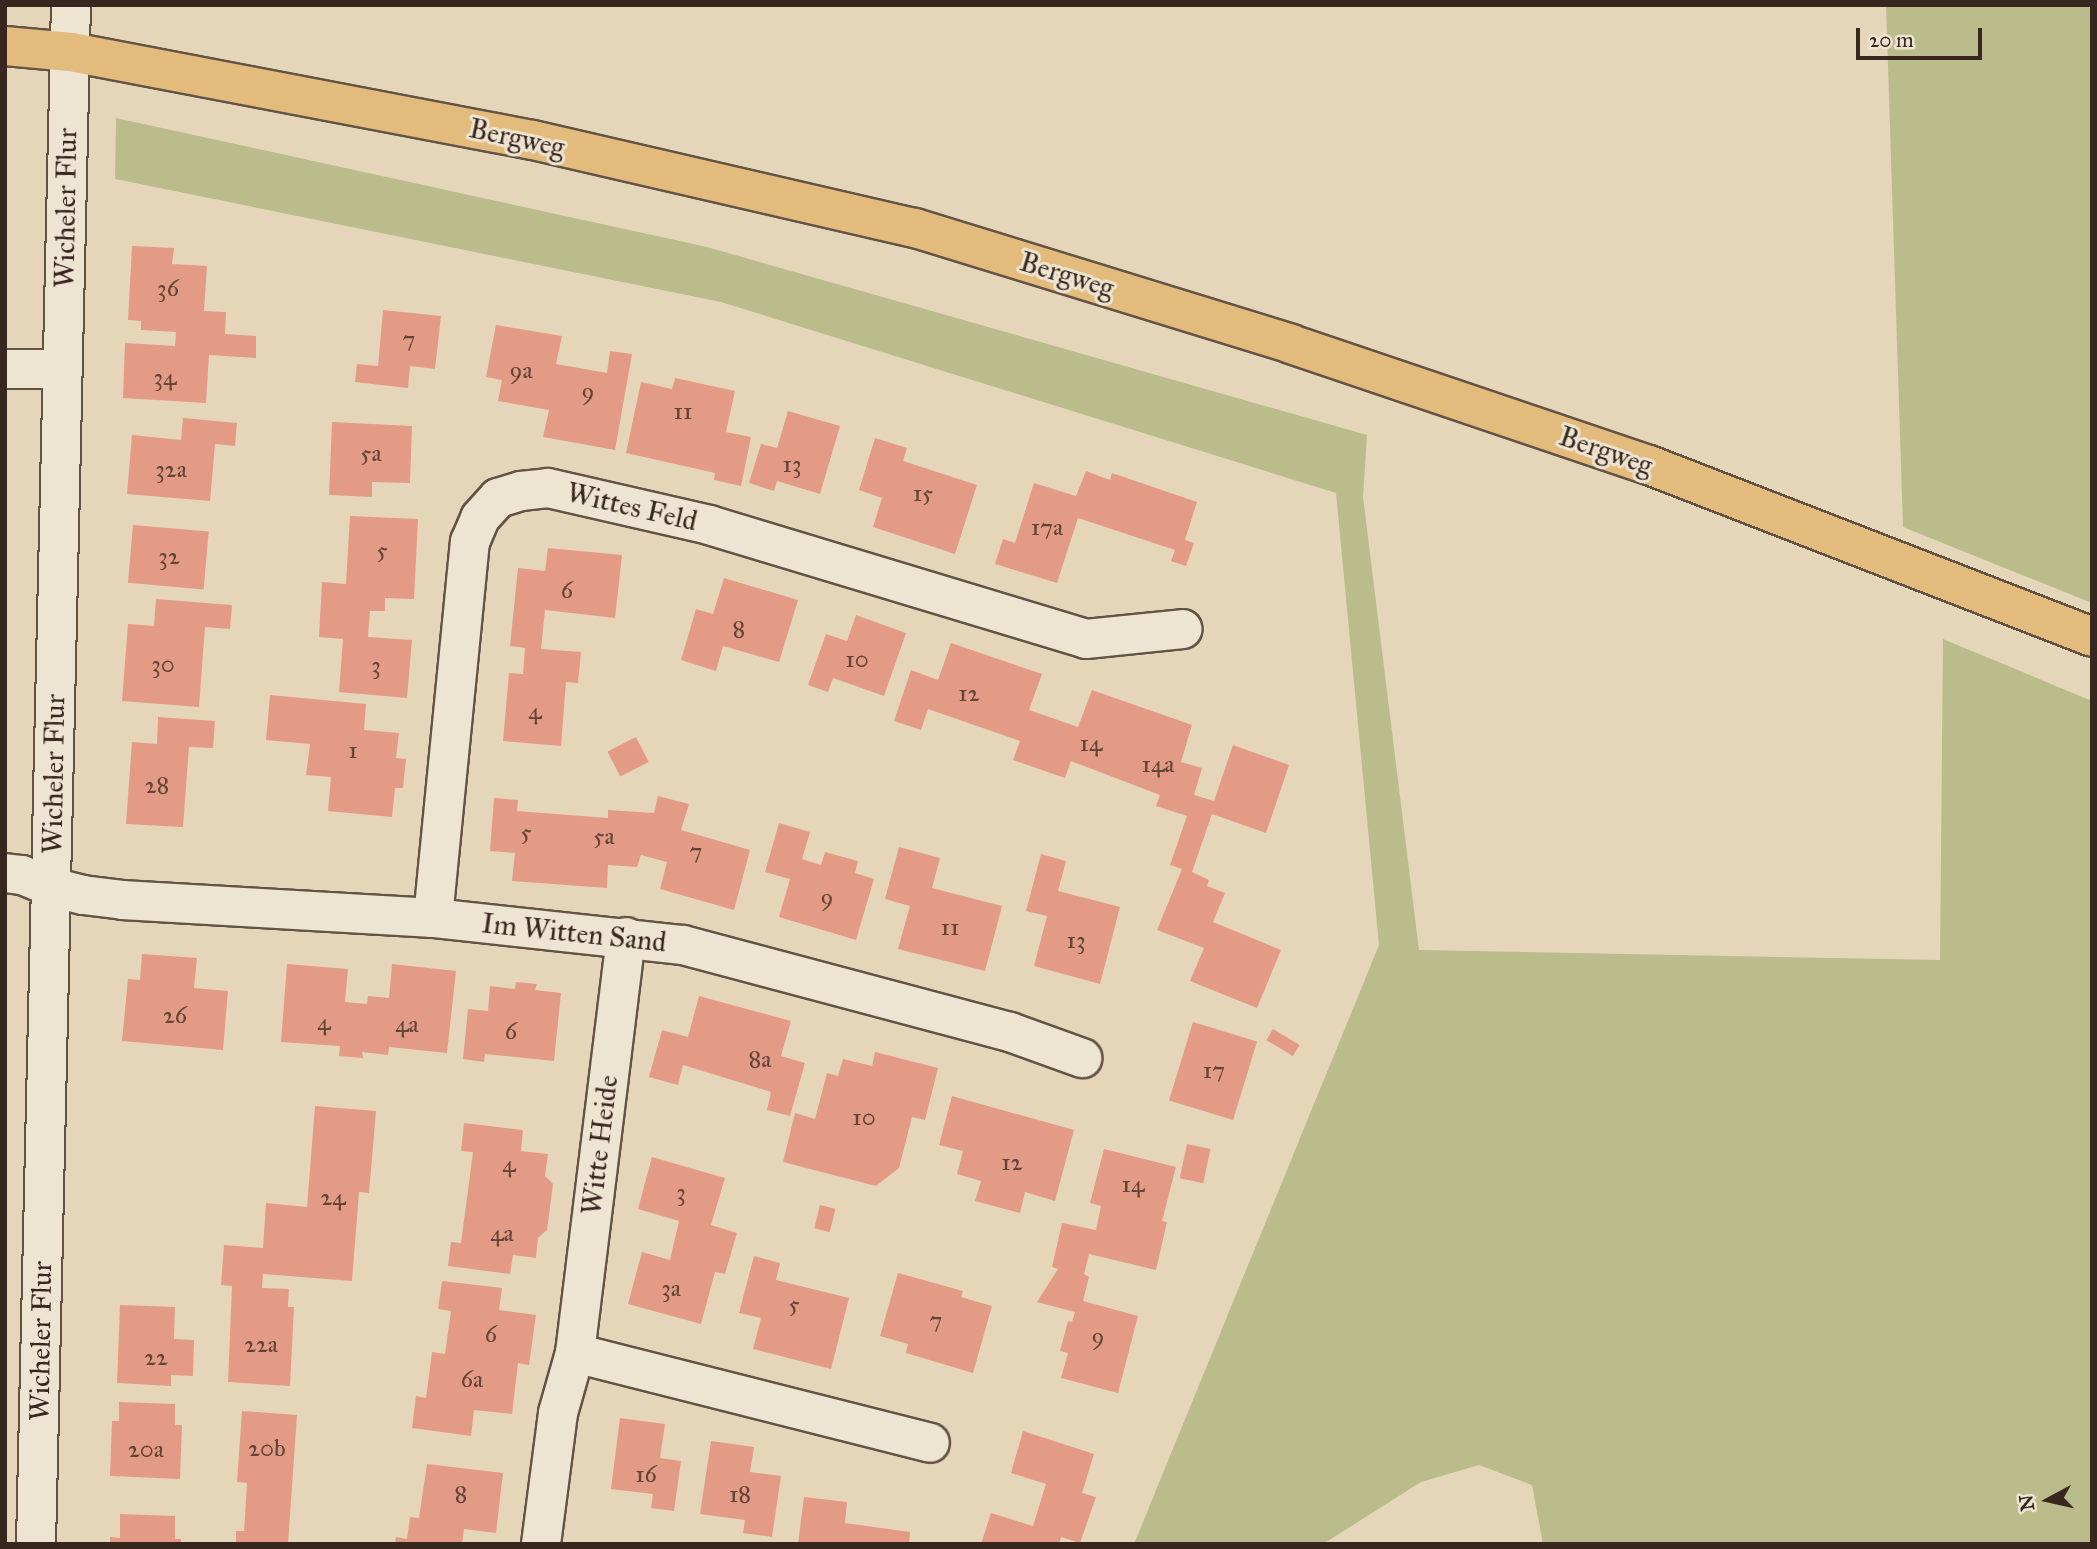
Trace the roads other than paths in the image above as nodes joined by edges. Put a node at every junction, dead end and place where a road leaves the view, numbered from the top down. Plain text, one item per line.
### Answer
1 (71, 5) edge
2 (5, 46) edge
3 (71, 52) junction
4 (5, 369) edge
5 (62, 369) junction
6 (1182, 629) dead end
7 (2092, 636) edge
8 (5, 873) edge
9 (51, 887) junction
10 (433, 918) junction
11 (626, 937) junction
12 (1082, 1058) dead end
13 (575, 1353) junction
14 (930, 1443) dead end
15 (36, 1544) edge
16 (541, 1544) edge

1 - 3 street, Wicheler Flur
2 - 3 main road, Bergweg
3 - 5 street, Wicheler Flur
3 - 7 main road, Bergweg
4 - 5 street
5 - 9 street, Wicheler Flur
6 - 10 street, Wittes Feld
8 - 9 street, Im Witten Sand
9 - 10 street, Im Witten Sand
9 - 15 street, Wicheler Flur
10 - 11 street, Im Witten Sand
11 - 12 street, Im Witten Sand
11 - 13 street, Witte Heide
13 - 14 street
13 - 16 street, Witte Heide

